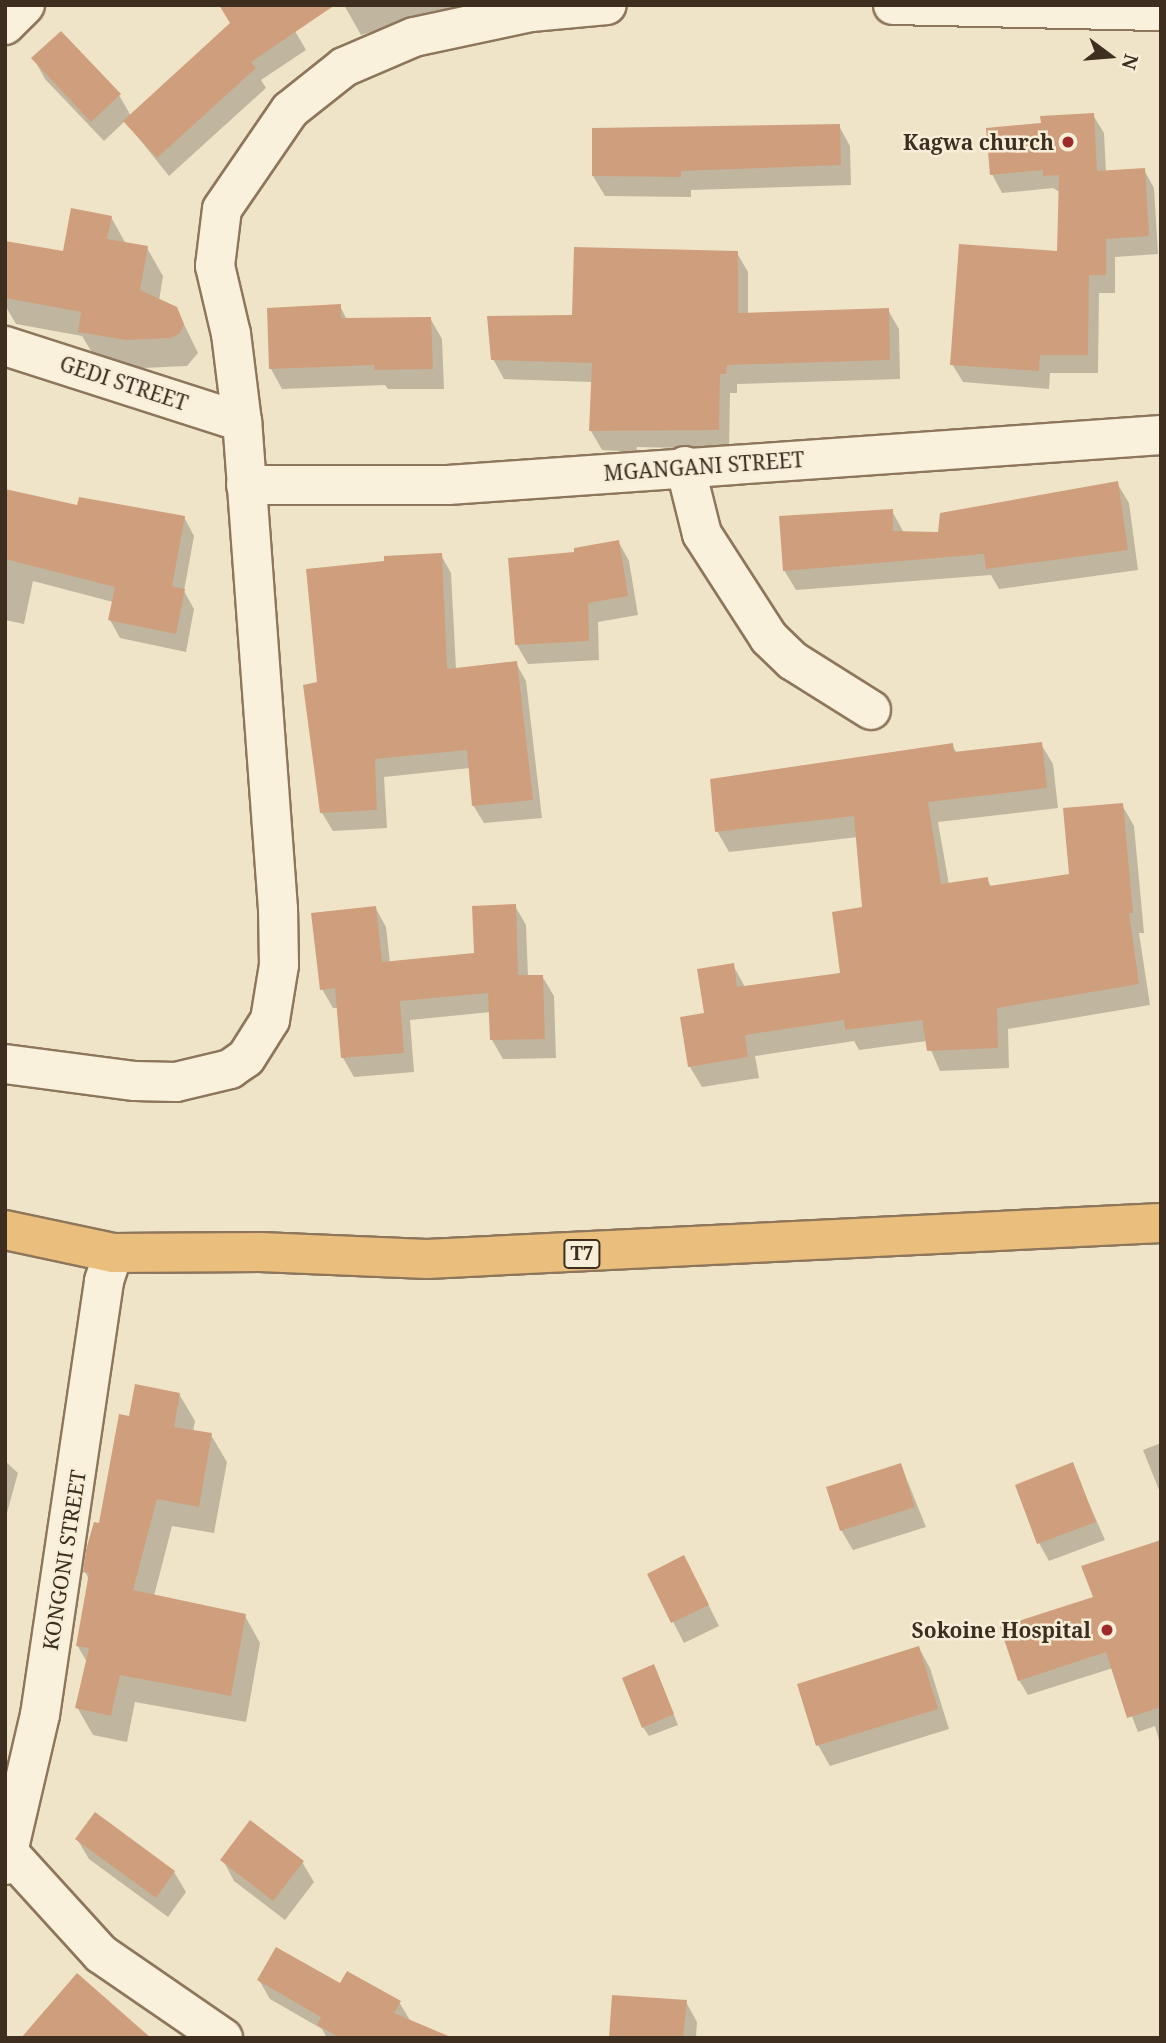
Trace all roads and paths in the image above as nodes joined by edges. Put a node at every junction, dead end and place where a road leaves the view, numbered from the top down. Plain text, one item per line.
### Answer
1 (25, 5) edge
2 (607, 5) edge
3 (893, 5) edge
4 (1161, 10) edge
5 (5, 25) edge
6 (5, 346) edge
7 (242, 422) junction
8 (1161, 435) edge
9 (685, 466) junction
10 (246, 485) junction
11 (871, 710) dead end
12 (5, 1065) edge
13 (1161, 1223) edge
14 (5, 1230) edge
15 (113, 1253) junction
16 (7, 1859) edge
17 (223, 2038) edge

1 - 5 street
2 - 7 street
3 - 4 street
6 - 7 street, GEDI STREET
7 - 10 street
8 - 9 street, MGANGANI STREET
9 - 10 street, MGANGANI STREET
9 - 11 street
10 - 12 street
13 - 15 highway, T7
14 - 15 highway, T7
15 - 16 street, KONGONI STREET
16 - 17 street

